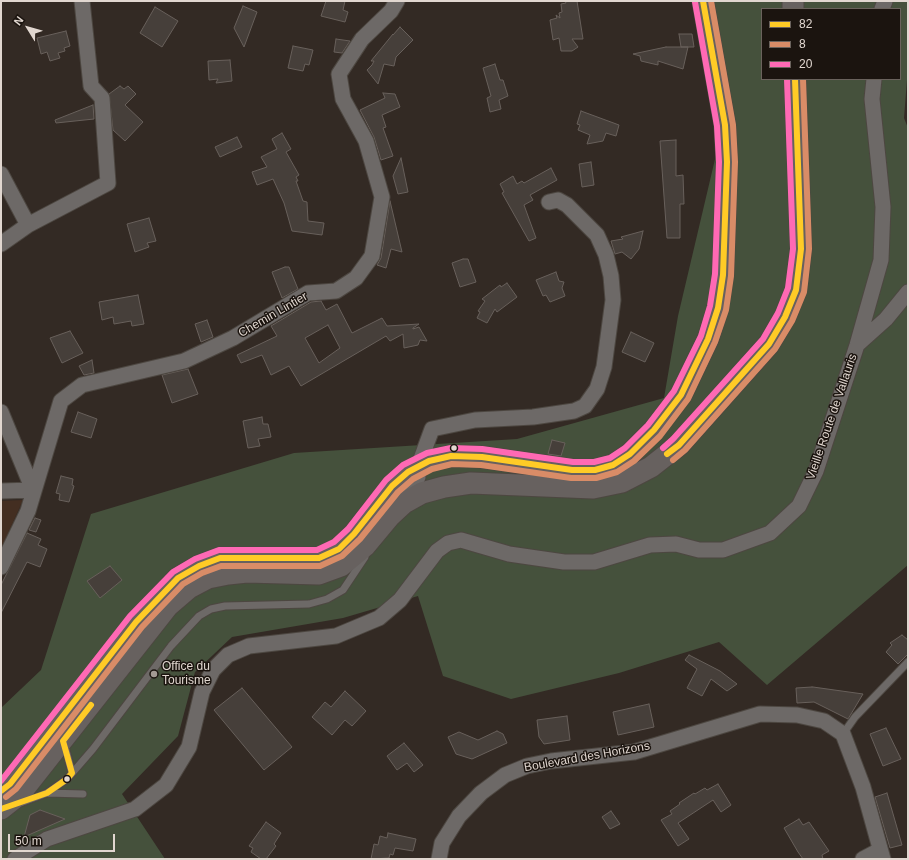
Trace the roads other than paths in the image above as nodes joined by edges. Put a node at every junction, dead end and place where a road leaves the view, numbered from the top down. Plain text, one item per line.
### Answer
1 (82, 1) edge
2 (397, 1) edge
3 (703, 1) edge
4 (795, 80) edge
5 (874, 80) edge
6 (1, 174) edge
7 (549, 202) dead end
8 (28, 225) junction
9 (1, 244) edge
10 (908, 292) edge
11 (857, 345) junction
12 (1, 412) edge
13 (418, 466) junction
14 (33, 490) junction
15 (1, 491) edge
16 (404, 503) junction
17 (365, 546) junction
18 (1, 567) edge
19 (908, 662) edge
20 (843, 734) junction
21 (63, 741) junction
22 (72, 773) junction
23 (47, 793) junction
24 (83, 794) dead end
25 (1, 803) edge
26 (882, 854) edge
27 (15, 859) edge
28 (439, 859) edge
29 (863, 859) edge

1 - 8 street
2 - 14 street, Chemin Lintier
3 - 13 main road
4 - 16 main road
5 - 11 street, Vieille Route de Vallauris
6 - 8 street
7 - 13 street
8 - 9 street
10 - 11 street
11 - 27 street, Vieille Route de Vallauris
12 - 14 street
13 - 16 street
13 - 25 main road
14 - 15 street
14 - 18 street, Chemin Lintier
16 - 17 main road
17 - 21 main road
17 - 22 lane
19 - 20 lane
20 - 26 street
20 - 28 street, Boulevard des Horizons
21 - 22 lane
21 - 25 main road
22 - 23 lane
23 - 24 lane
23 - 25 lane
26 - 29 street

